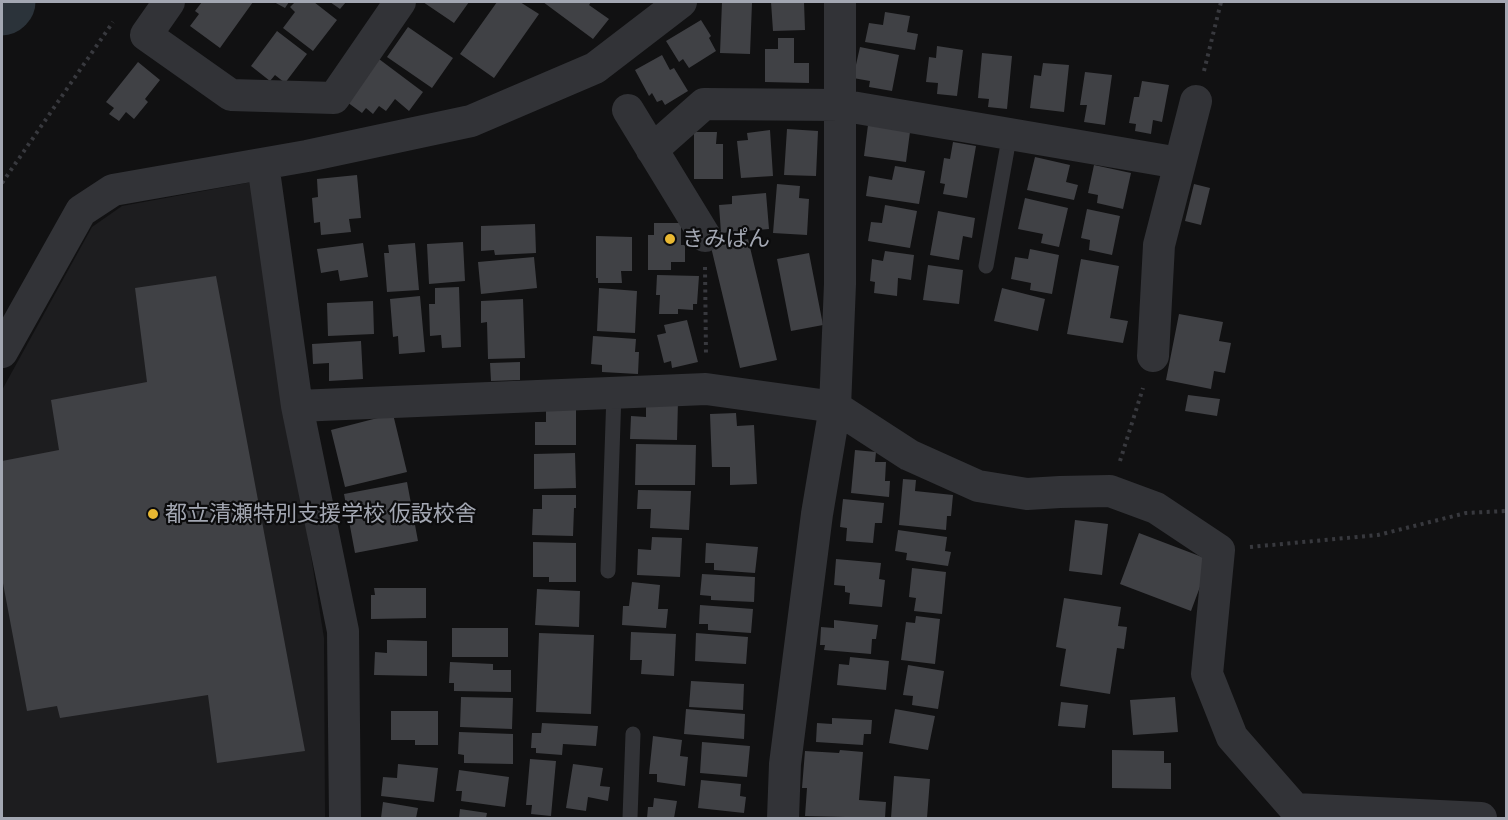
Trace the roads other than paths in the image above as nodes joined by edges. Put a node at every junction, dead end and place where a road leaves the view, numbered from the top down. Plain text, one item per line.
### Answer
1 (169, 2) edge
2 (400, 2) edge
3 (840, 2) edge
4 (672, 4) edge
5 (1196, 101) road end
6 (840, 105) junction
7 (628, 110) dead end
8 (1010, 133) junction
9 (652, 150) junction
10 (1179, 163) junction
11 (263, 164) junction
12 (705, 236) road end
13 (986, 266) dead end
14 (2, 352) edge
15 (1153, 356) road end
16 (614, 393) junction
17 (297, 406) junction
18 (835, 407) junction
19 (608, 571) dead end
20 (633, 734) dead end
21 (345, 819) edge
22 (630, 819) edge
23 (783, 819) edge
24 (1481, 819) edge

1 - 2 street
3 - 6 street
4 - 11 street
5 - 10 street
6 - 8 street
6 - 9 street
6 - 18 street
7 - 9 street
8 - 10 street
8 - 13 lane
9 - 12 street
10 - 15 street
11 - 14 street
11 - 17 street
16 - 17 street
16 - 18 street
16 - 19 lane
17 - 21 street
18 - 23 street
18 - 24 street
20 - 22 lane

